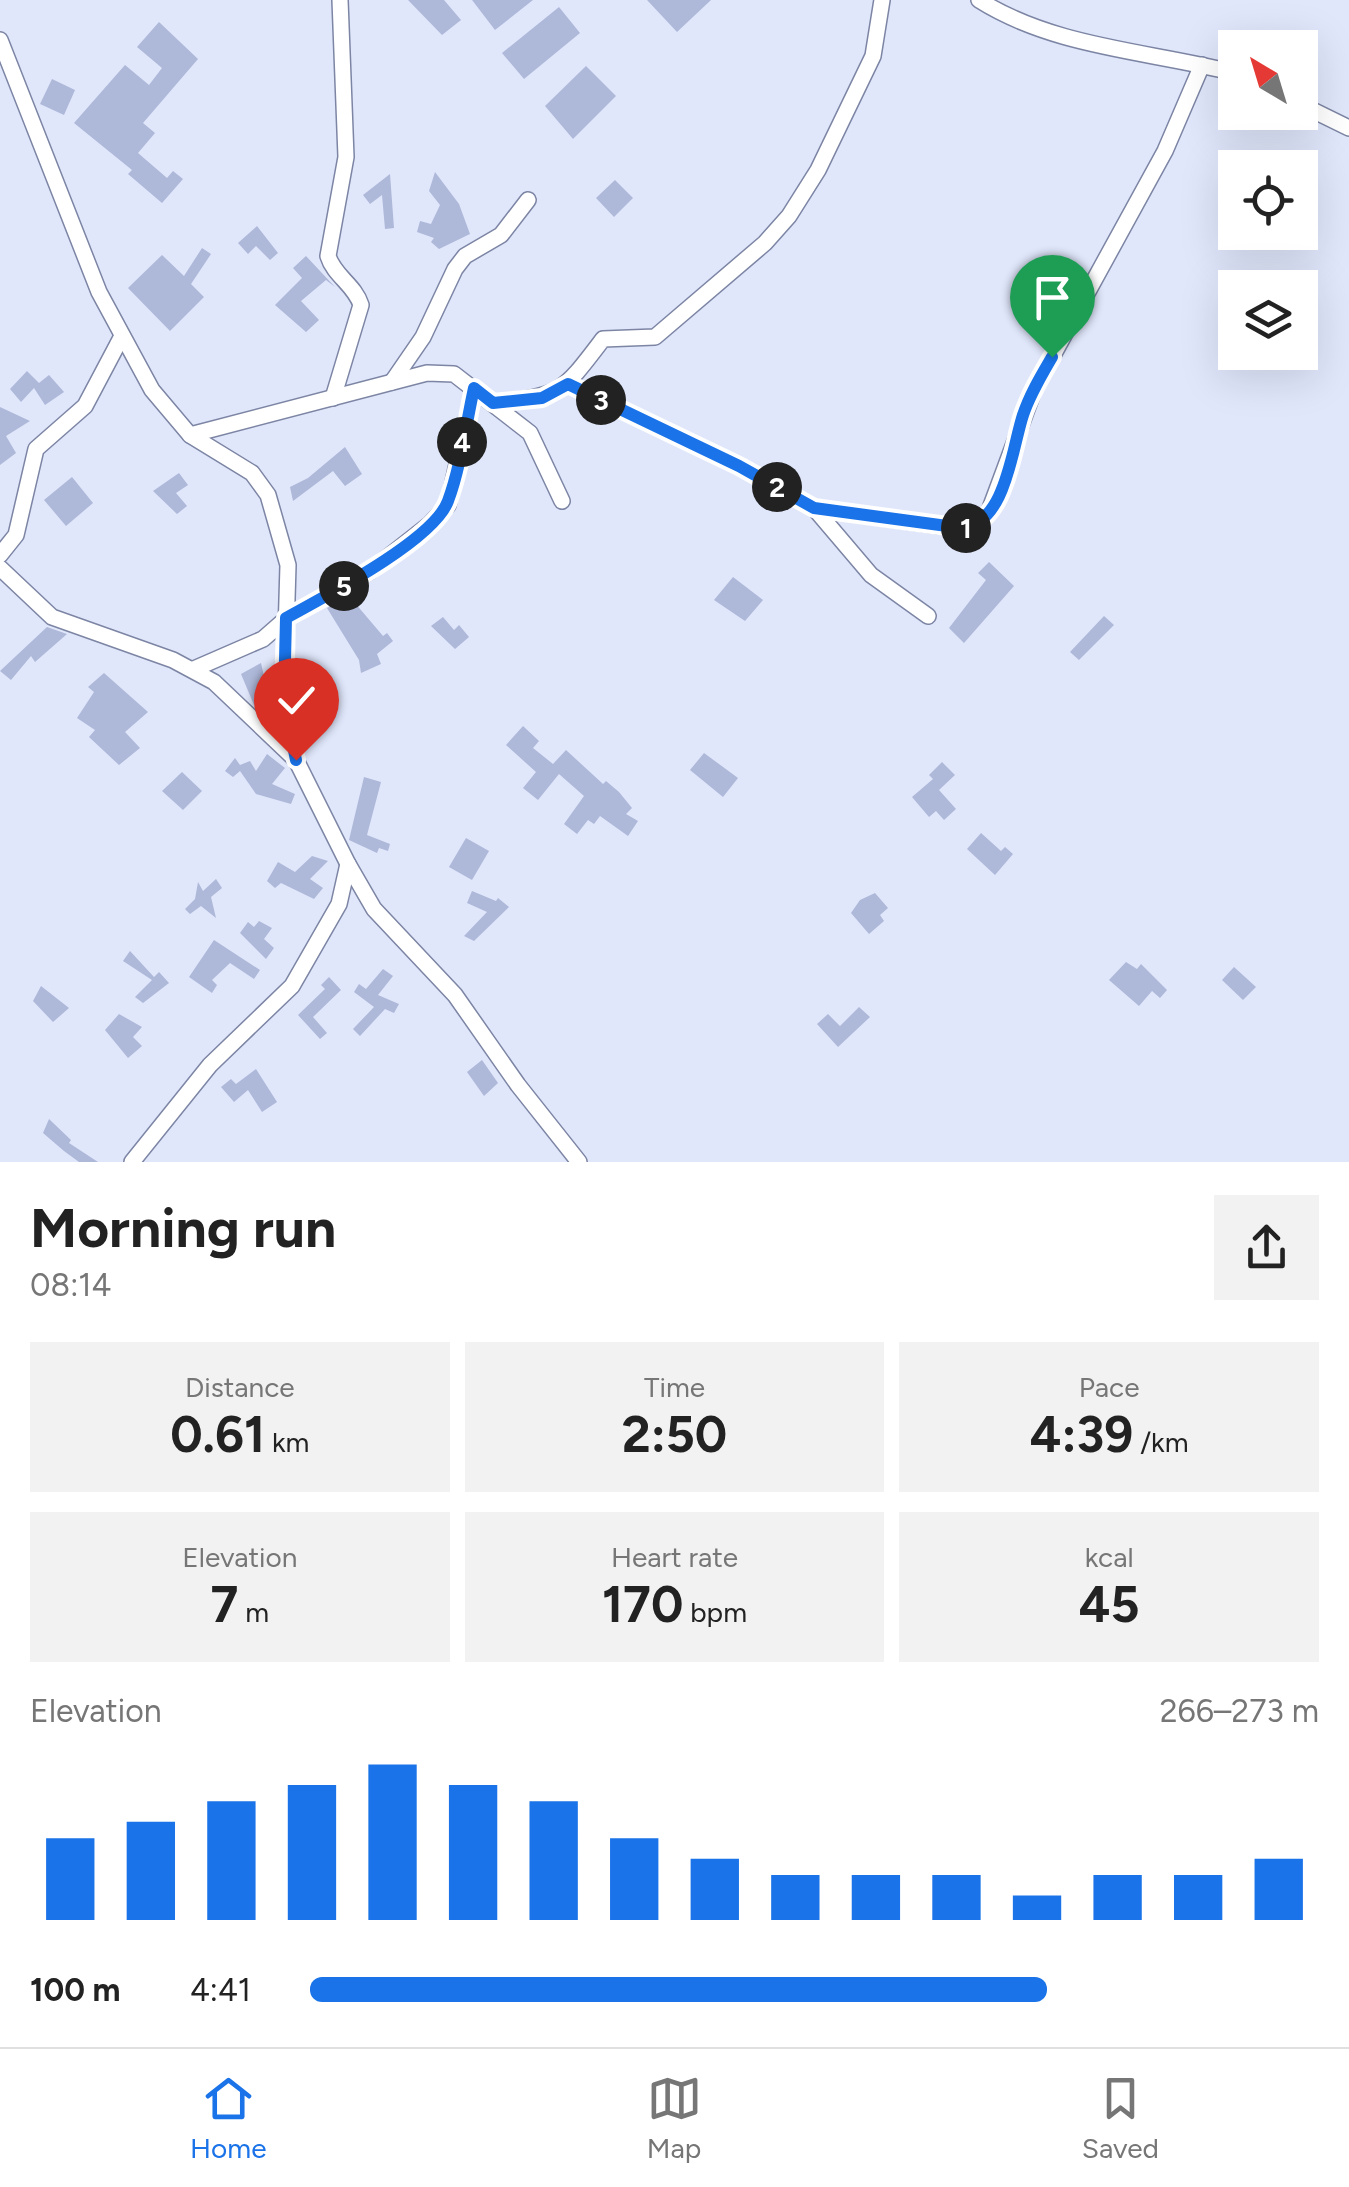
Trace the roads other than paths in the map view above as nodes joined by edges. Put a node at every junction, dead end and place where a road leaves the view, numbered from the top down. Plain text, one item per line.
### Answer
1 (340, 0) edge
2 (882, 0) edge
3 (979, 0) edge
4 (0, 40) edge
5 (1202, 65) junction
6 (1218, 69) edge
7 (1318, 113) edge
8 (1349, 128) edge
9 (528, 200) dead end
10 (122, 336) junction
11 (392, 382) junction
12 (568, 384) junction
13 (474, 388) junction
14 (333, 398) junction
15 (493, 403) junction
16 (190, 435) junction
17 (562, 501) dead end
18 (814, 508) junction
19 (0, 555) edge
20 (0, 568) edge
21 (928, 616) dead end
22 (286, 618) junction
23 (194, 670) junction
24 (296, 760) junction
25 (348, 864) junction
26 (132, 1162) edge
27 (579, 1162) edge

1 - 14 street
2 - 12 street
3 - 5 street
4 - 10 street
5 - 6 street
5 - 18 street
7 - 8 street
9 - 11 street
10 - 16 street
10 - 19 street
11 - 13 street
11 - 14 street
12 - 15 street
12 - 18 street
13 - 15 street
13 - 22 street
14 - 16 street
15 - 17 street
16 - 22 street
18 - 21 street
20 - 23 street
22 - 23 street
22 - 24 street
23 - 24 street
24 - 25 street
25 - 26 street
25 - 27 street

